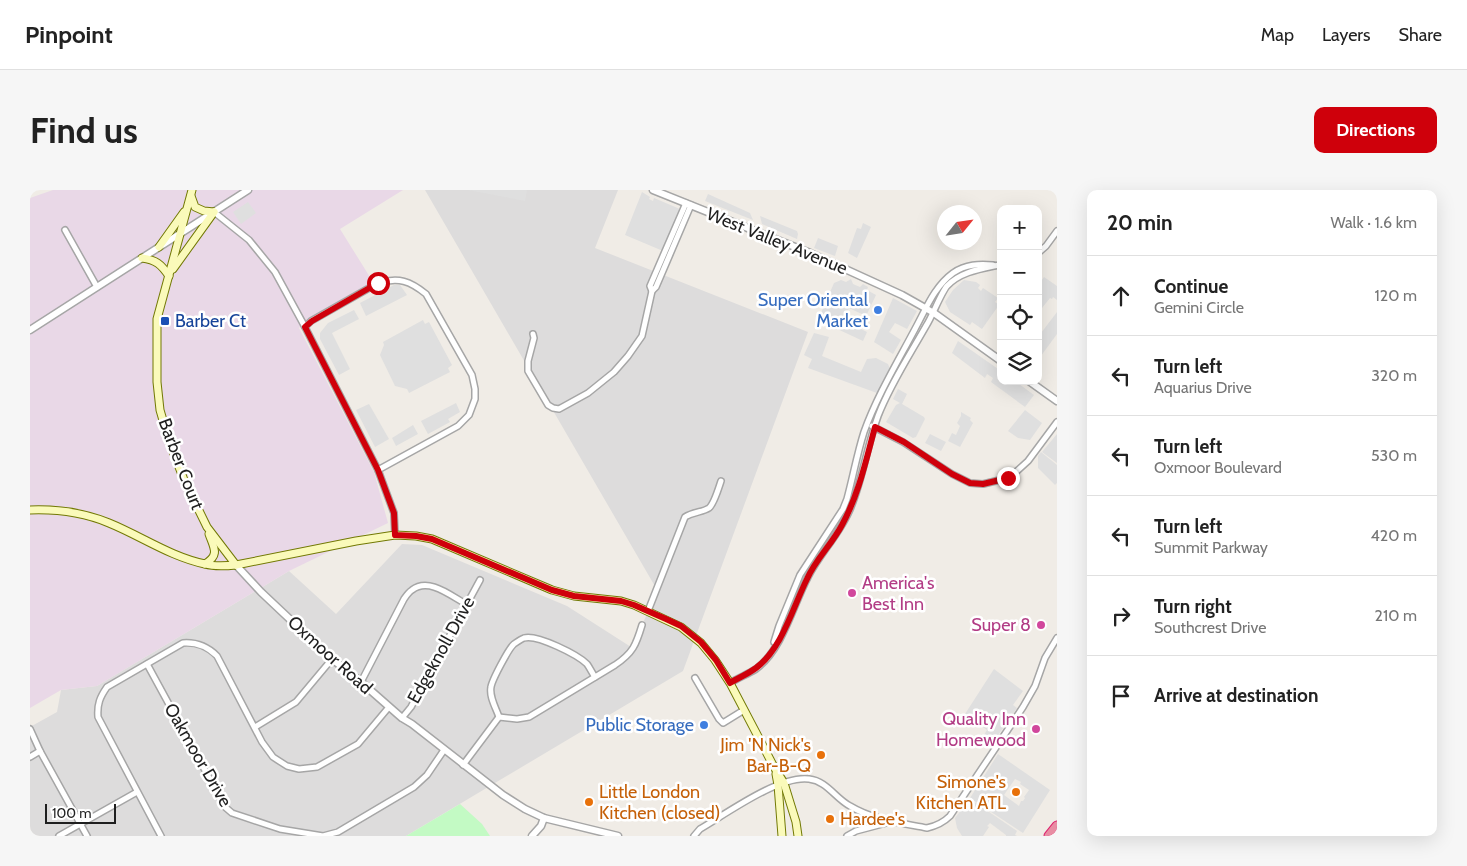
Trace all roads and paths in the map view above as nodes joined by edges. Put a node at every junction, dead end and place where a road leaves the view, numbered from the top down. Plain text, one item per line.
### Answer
1 (248, 190) edge
2 (652, 190) edge
3 (192, 193) edge
4 (689, 204) junction
5 (188, 205) junction
6 (214, 212) junction
7 (65, 230) dead end
8 (1057, 231) edge
9 (179, 234) junction
10 (159, 247) junction
11 (1041, 250) edge
12 (142, 258) junction
13 (997, 265) edge
14 (997, 266) edge
15 (168, 276) junction
16 (98, 287) junction
17 (926, 308) junction
18 (934, 312) junction
19 (305, 327) junction
20 (30, 330) edge
21 (533, 334) dead end
22 (997, 357) edge
23 (1035, 385) edge
24 (1057, 401) edge
25 (1057, 422) edge
26 (867, 426) junction
27 (875, 427) junction
28 (378, 470) junction
29 (721, 481) dead end
30 (30, 510) edge
31 (207, 527) junction
32 (395, 535) junction
33 (205, 564) junction
34 (236, 565) junction
35 (480, 580) dead end
36 (466, 604) junction
37 (648, 611) junction
38 (642, 625) dead end
39 (1057, 638) edge
40 (772, 652) junction
41 (332, 659) junction
42 (147, 664) junction
43 (595, 677) junction
44 (695, 678) dead end
45 (361, 682) junction
46 (730, 683) junction
47 (389, 707) junction
48 (744, 710) junction
49 (500, 716) junction
50 (402, 718) junction
51 (255, 726) junction
52 (30, 729) edge
53 (444, 750) junction
54 (40, 751) junction
55 (30, 757) edge
56 (464, 765) junction
57 (781, 784) junction
58 (137, 792) junction
59 (544, 818) junction
60 (893, 821) junction
61 (81, 824) junction
62 (1057, 826) edge
63 (280, 829) junction
64 (59, 836) edge
65 (87, 836) edge
66 (161, 836) edge
67 (278, 836) edge
68 (532, 836) edge
69 (618, 836) edge
70 (694, 836) edge
71 (782, 836) edge
72 (798, 836) edge
73 (847, 836) edge
74 (1049, 836) edge

1 - 6 street
2 - 4 street, West Valley Avenue
3 - 5 main road
3 - 6 main road
4 - 17 street, West Valley Avenue
4 - 21 street
5 - 9 main road, Barber Court
5 - 10 main road
6 - 9 street
6 - 15 main road
6 - 19 street
7 - 16 street
8 - 11 street
9 - 10 street
9 - 15 main road, Barber Court
10 - 12 street
12 - 15 main road
12 - 16 street
13 - 17 street
14 - 18 street
15 - 31 main road, Barber Court
16 - 20 street
17 - 18 street, West Valley Avenue
17 - 26 street
18 - 22 street, West Valley Avenue
18 - 27 street
19 - 28 street
19 - 28 street
23 - 24 street
25 - 27 street
26 - 27 street
26 - 40 street
27 - 40 street
28 - 32 street
29 - 37 street
30 - 33 main road
31 - 33 main road
31 - 34 main road, Barber Court
32 - 34 main road
32 - 37 main road
33 - 34 main road
34 - 41 street, Oxmoor Road
35 - 36 street, Edgeknoll Drive
36 - 45 street
36 - 50 street, Edgeknoll Drive
37 - 46 main road
38 - 43 street
39 - 60 street
40 - 46 street
41 - 45 street, Oxmoor Road
41 - 51 street
42 - 51 street
42 - 58 street
42 - 63 street, Oakmoor Drive
43 - 49 street
43 - 49 street
44 - 48 street
45 - 47 street, Oxmoor Road
46 - 48 main road
47 - 50 street, Oxmoor Road
47 - 51 street
48 - 57 main road
49 - 56 street
50 - 53 street, Oxmoor Road
52 - 54 street
53 - 56 street, Oxmoor Road
53 - 63 street, Oakmoor Drive
54 - 55 street
54 - 61 street
56 - 59 street, Oxmoor Road
57 - 60 street
57 - 70 street
57 - 71 main road
57 - 72 main road
58 - 61 street
58 - 66 street
59 - 68 street
59 - 69 street, Oxmoor Road
60 - 73 street
61 - 64 street
61 - 65 street
62 - 74 highway
63 - 67 street

